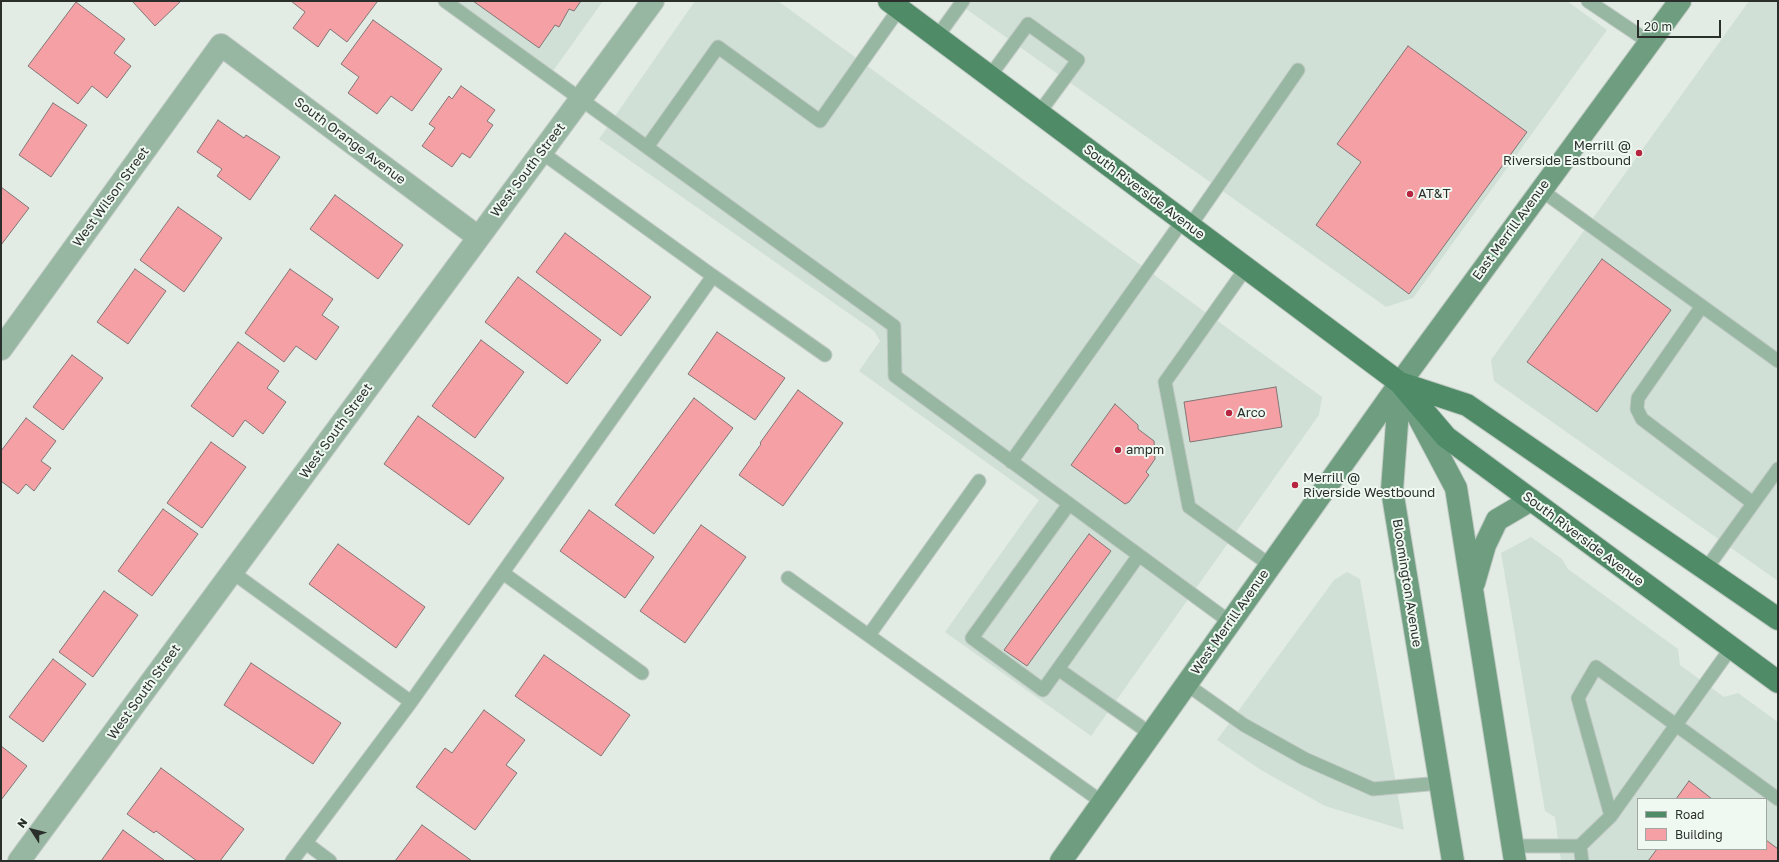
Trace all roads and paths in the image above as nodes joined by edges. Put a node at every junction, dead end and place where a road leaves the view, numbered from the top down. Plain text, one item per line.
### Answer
1 (445, 1) edge
2 (653, 1) edge
3 (963, 1) edge
4 (1588, 1) edge
5 (1680, 1) edge
6 (894, 5) edge
7 (937, 38) junction
8 (1650, 42) junction
9 (221, 45) joint
10 (1298, 70) dead end
11 (990, 76) junction
12 (580, 99) junction
13 (1039, 114) junction
14 (647, 147) junction
15 (541, 152) junction
16 (1541, 190) junction
17 (1186, 223) junction
18 (478, 237) junction
19 (1246, 268) junction
20 (714, 276) junction
21 (1702, 306) junction
22 (1, 349) edge
23 (824, 355) dead end
24 (1778, 361) edge
25 (1400, 382) junction
26 (1011, 462) junction
27 (1778, 468) edge
28 (979, 481) dead end
29 (1531, 500) junction
30 (1069, 504) junction
31 (1753, 504) junction
32 (1139, 556) junction
33 (1270, 565) junction
34 (1706, 569) junction
35 (232, 572) junction
36 (503, 572) junction
37 (788, 578) dead end
38 (1472, 590) junction
39 (1778, 619) edge
40 (1230, 622) junction
41 (868, 635) junction
42 (1730, 648) junction
43 (1058, 668) junction
44 (642, 674) dead end
45 (1778, 682) edge
46 (1186, 684) junction
47 (411, 702) junction
48 (1676, 725) junction
49 (1151, 734) junction
50 (1440, 783) junction
51 (1778, 799) edge
52 (1102, 802) junction
53 (1611, 816) junction
54 (306, 843) junction
55 (1580, 846) junction
56 (1514, 854) edge
57 (19, 861) edge
58 (292, 861) edge
59 (330, 861) edge
60 (1061, 861) edge
61 (1453, 861) edge
62 (1582, 861) edge

1 - 12 lane
2 - 12 street, West South Street
3 - 7 lane
4 - 8 lane
5 - 8 main road, East Merrill Avenue
6 - 7 main road, South Riverside Avenue
6 - 14 lane
7 - 11 main road, South Riverside Avenue
8 - 16 main road, East Merrill Avenue
9 - 18 street, South Orange Avenue
9 - 22 street, West Wilson Street
10 - 17 lane
11 - 13 main road, South Riverside Avenue
11 - 13 lane
12 - 14 lane
12 - 15 street, West South Street
13 - 17 main road, South Riverside Avenue
14 - 26 lane
15 - 18 street, West South Street
15 - 20 lane
16 - 21 lane
16 - 25 main road, East Merrill Avenue
17 - 19 main road, South Riverside Avenue
17 - 26 lane
18 - 35 street, West South Street
19 - 25 main road, South Riverside Avenue
19 - 33 lane
20 - 23 lane
20 - 36 lane
21 - 24 lane
21 - 31 lane
25 - 29 main road, South Riverside Avenue
25 - 33 main road, West Merrill Avenue
25 - 34 main road, South Riverside Avenue
25 - 38 main road
25 - 50 main road, Bloomington Avenue
26 - 30 lane
27 - 31 lane
28 - 41 lane
29 - 38 main road
29 - 42 main road, South Riverside Avenue
30 - 32 lane
30 - 43 lane
31 - 34 lane
32 - 40 lane
32 - 43 lane
33 - 40 main road, West Merrill Avenue
34 - 39 main road, South Riverside Avenue
35 - 47 lane
35 - 57 street, West South Street
36 - 44 lane
36 - 47 lane
37 - 41 lane
38 - 56 main road
40 - 46 main road, West Merrill Avenue
41 - 52 lane
42 - 45 main road, South Riverside Avenue
42 - 48 lane
43 - 49 lane
46 - 49 main road, West Merrill Avenue
46 - 50 lane
47 - 54 lane
48 - 51 lane
48 - 53 lane
48 - 53 lane
49 - 52 main road, West Merrill Avenue
50 - 61 main road, Bloomington Avenue
52 - 60 main road, West Merrill Avenue
53 - 55 lane
54 - 58 lane
54 - 59 lane
55 - 56 lane
55 - 62 lane

